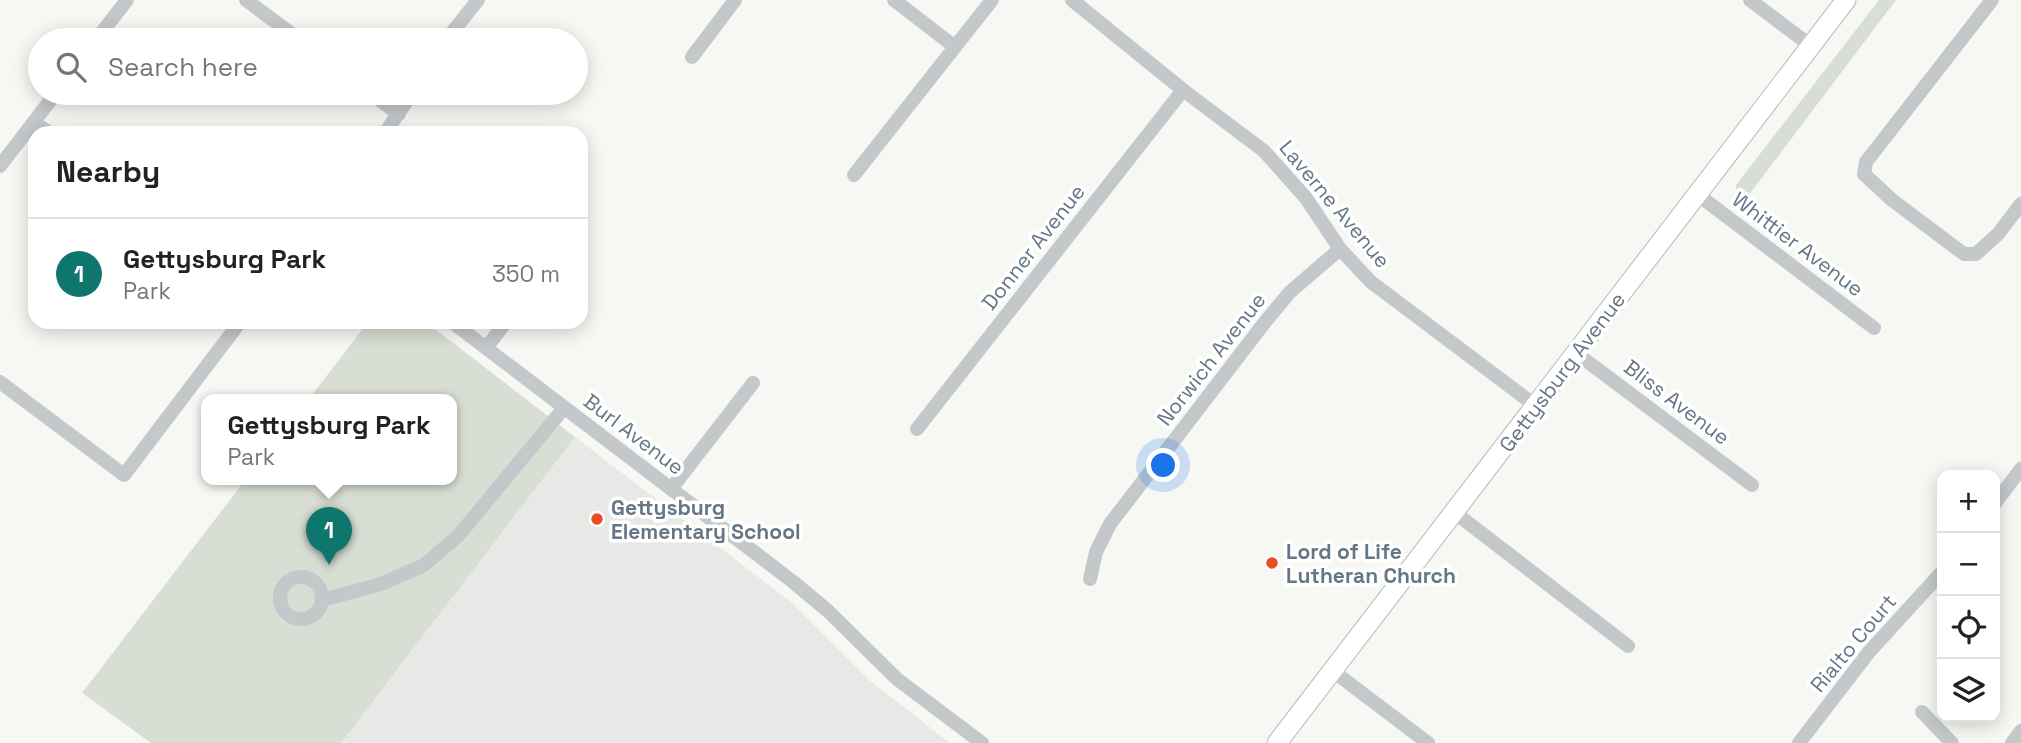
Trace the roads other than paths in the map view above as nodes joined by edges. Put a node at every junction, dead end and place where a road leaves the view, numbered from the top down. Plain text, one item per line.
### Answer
1 (127, 0) edge
2 (246, 0) edge
3 (478, 0) edge
4 (735, 0) edge
5 (894, 0) edge
6 (992, 0) edge
7 (1072, 0) edge
8 (1750, 0) edge
9 (1846, 0) edge
10 (1992, 0) edge
11 (105, 28) edge
12 (284, 28) edge
13 (456, 28) edge
14 (1811, 46) junction
15 (955, 47) junction
16 (692, 57) dead end
17 (1182, 90) junction
18 (47, 105) edge
19 (387, 105) edge
20 (405, 105) edge
21 (399, 114) junction
22 (34, 122) junction
23 (31, 126) edge
24 (39, 126) edge
25 (390, 126) edge
26 (28, 130) edge
27 (0, 166) edge
28 (854, 175) dead end
29 (1697, 194) junction
30 (2021, 204) edge
31 (1340, 249) junction
32 (1874, 328) dead end
33 (235, 329) edge
34 (461, 329) edge
35 (501, 329) edge
36 (486, 348) junction
37 (1576, 353) junction
38 (0, 382) edge
39 (753, 383) dead end
40 (1536, 406) junction
41 (564, 408) junction
42 (917, 429) dead end
43 (2021, 469) edge
44 (1752, 485) dead end
45 (671, 489) junction
46 (2000, 496) edge
47 (1454, 512) junction
48 (1937, 577) edge
49 (1090, 579) dead end
50 (322, 600) dead end
51 (1628, 646) dead end
52 (1333, 671) junction
53 (1922, 712) dead end
54 (2021, 731) edge
55 (982, 743) edge
56 (1278, 743) edge
57 (1428, 743) edge
58 (1799, 743) edge
59 (1952, 743) edge
60 (2012, 743) edge

1 - 11 street
2 - 12 street
3 - 13 street
4 - 16 street
5 - 15 street
6 - 15 street
7 - 17 street, Laverne Avenue
8 - 14 street
9 - 14 street, Gettysburg Avenue
10 - 30 street
14 - 29 street, Gettysburg Avenue
15 - 28 street
17 - 31 street, Laverne Avenue
17 - 42 street, Donner Avenue
18 - 22 street
19 - 21 street
20 - 21 street
21 - 25 street
22 - 23 street
22 - 24 street
26 - 27 street
29 - 32 street, Whittier Avenue
29 - 37 street, Gettysburg Avenue
31 - 40 street, Laverne Avenue
31 - 49 street, Norwich Avenue
33 - 38 street
34 - 36 street, Burl Avenue
35 - 36 street
36 - 41 street, Burl Avenue
37 - 40 street, Gettysburg Avenue
37 - 44 street, Bliss Avenue
39 - 45 street
40 - 47 street, Gettysburg Avenue
41 - 45 street, Burl Avenue
41 - 50 street
43 - 46 street
45 - 55 street, Burl Avenue
47 - 51 street
47 - 52 street, Gettysburg Avenue
48 - 58 street, Rialto Court
52 - 56 street, Gettysburg Avenue
52 - 57 street
53 - 59 street
54 - 60 street

